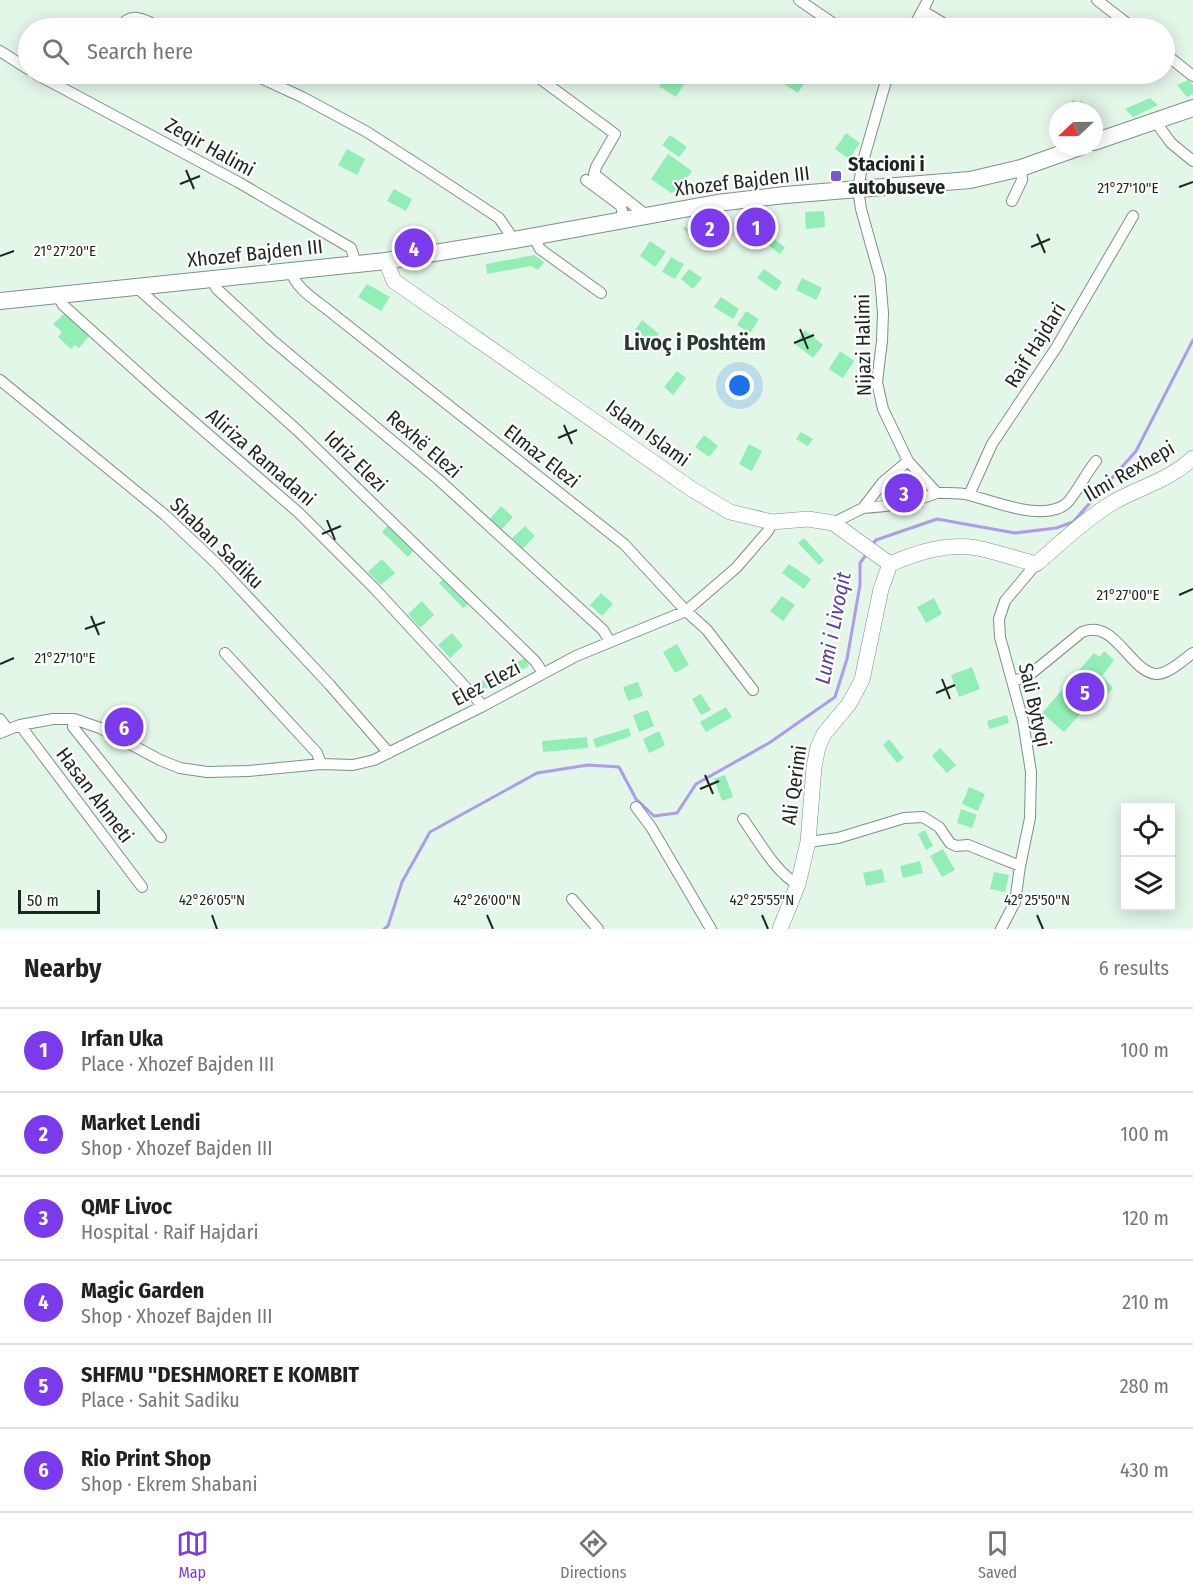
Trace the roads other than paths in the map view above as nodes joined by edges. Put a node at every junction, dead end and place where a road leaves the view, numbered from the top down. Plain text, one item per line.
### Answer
1 (799, 0) edge
2 (928, 0) edge
3 (1097, 0) edge
4 (923, 11) junction
5 (825, 18) edge
6 (919, 18) edge
7 (935, 18) edge
8 (1120, 18) edge
9 (0, 51) edge
10 (1175, 62) edge
11 (18, 63) edge
12 (1193, 76) edge
13 (55, 84) edge
14 (274, 84) edge
15 (547, 84) edge
16 (885, 84) edge
17 (1193, 108) edge
18 (1155, 121) junction
19 (1103, 139) edge
20 (1055, 156) edge
21 (1193, 161) edge
22 (1021, 168) junction
23 (586, 180) dead end
24 (858, 189) junction
25 (1012, 201) dead end
26 (646, 215) junction
27 (1133, 216) dead end
28 (624, 220) junction
29 (534, 237) junction
30 (514, 240) junction
31 (386, 261) junction
32 (356, 264) junction
33 (291, 271) junction
34 (211, 278) junction
35 (135, 286) junction
36 (601, 293) dead end
37 (57, 295) junction
38 (0, 301) edge
39 (0, 380) edge
40 (1193, 458) edge
41 (908, 461) junction
42 (1096, 461) dead end
43 (937, 493) junction
44 (969, 495) junction
45 (863, 508) junction
46 (772, 522) junction
47 (833, 523) junction
48 (886, 561) junction
49 (1036, 564) junction
50 (686, 611) junction
51 (610, 642) junction
52 (225, 653) dead end
53 (1193, 653) edge
54 (543, 673) junction
55 (1013, 681) junction
56 (753, 690) dead end
57 (483, 706) junction
58 (0, 719) edge
59 (74, 719) junction
60 (20, 725) junction
61 (4, 732) edge
62 (390, 753) junction
63 (321, 764) junction
64 (636, 807) dead end
65 (743, 819) dead end
66 (161, 837) dead end
67 (808, 842) junction
68 (1020, 866) junction
69 (798, 884) junction
70 (142, 887) dead end
71 (572, 899) dead end
72 (598, 929) edge
73 (711, 929) edge
74 (780, 929) edge
75 (1001, 929) edge

1 - 5 street
2 - 4 street
3 - 8 street
4 - 6 street
4 - 7 street
9 - 11 street
10 - 12 street
13 - 32 street, Zeqir Halimi
14 - 30 street
15 - 26 street
16 - 24 street
17 - 18 main road
18 - 19 main road
18 - 21 street
20 - 22 main road, Xhozef Bajden III
22 - 24 main road, Xhozef Bajden III
22 - 25 street
23 - 28 street
24 - 26 main road, Xhozef Bajden III
24 - 41 street, Nijazi Halimi
26 - 28 main road, Xhozef Bajden III
27 - 44 street, Raif Hajdari
28 - 29 main road, Xhozef Bajden III
29 - 30 main road, Xhozef Bajden III
29 - 36 street
30 - 31 main road, Xhozef Bajden III
31 - 32 main road, Xhozef Bajden III
31 - 46 street, Islam Islami
32 - 33 main road, Xhozef Bajden III
33 - 34 main road, Xhozef Bajden III
33 - 50 street, Elmaz Elezi
34 - 35 main road, Xhozef Bajden III
34 - 51 street, Rexhë Elezi
35 - 37 main road, Xhozef Bajden III
35 - 54 street, Idriz Elezi
37 - 38 main road, Xhozef Bajden III
37 - 57 street, Aliriza Ramadani
39 - 62 street, Shaban Sadiku
40 - 49 street, Ilmi Rexhepi
41 - 43 street
41 - 45 street
42 - 44 street
43 - 44 street
43 - 45 street
45 - 47 street
46 - 47 street, Islam Islami
46 - 50 street, Elez Elezi
47 - 48 street
48 - 49 street
48 - 67 street, Ali Qerimi
49 - 55 street, Sali Bytyqi
50 - 51 street, Elez Elezi
50 - 56 street, Elmaz Elezi
51 - 54 street, Elez Elezi
52 - 63 street
53 - 55 street
54 - 57 street, Elez Elezi
55 - 68 street, Sali Bytyqi
57 - 62 street, Elez Elezi
58 - 61 street
59 - 60 street
59 - 63 street, Elez Elezi
59 - 66 street
60 - 61 street
60 - 70 street, Hasan Ahmeti
62 - 63 street, Elez Elezi
64 - 73 street
65 - 69 street, Ali Qerimi
67 - 68 street
67 - 69 street, Ali Qerimi
68 - 75 street, Sali Bytyqi
69 - 74 street, Ali Qerimi
71 - 72 street

